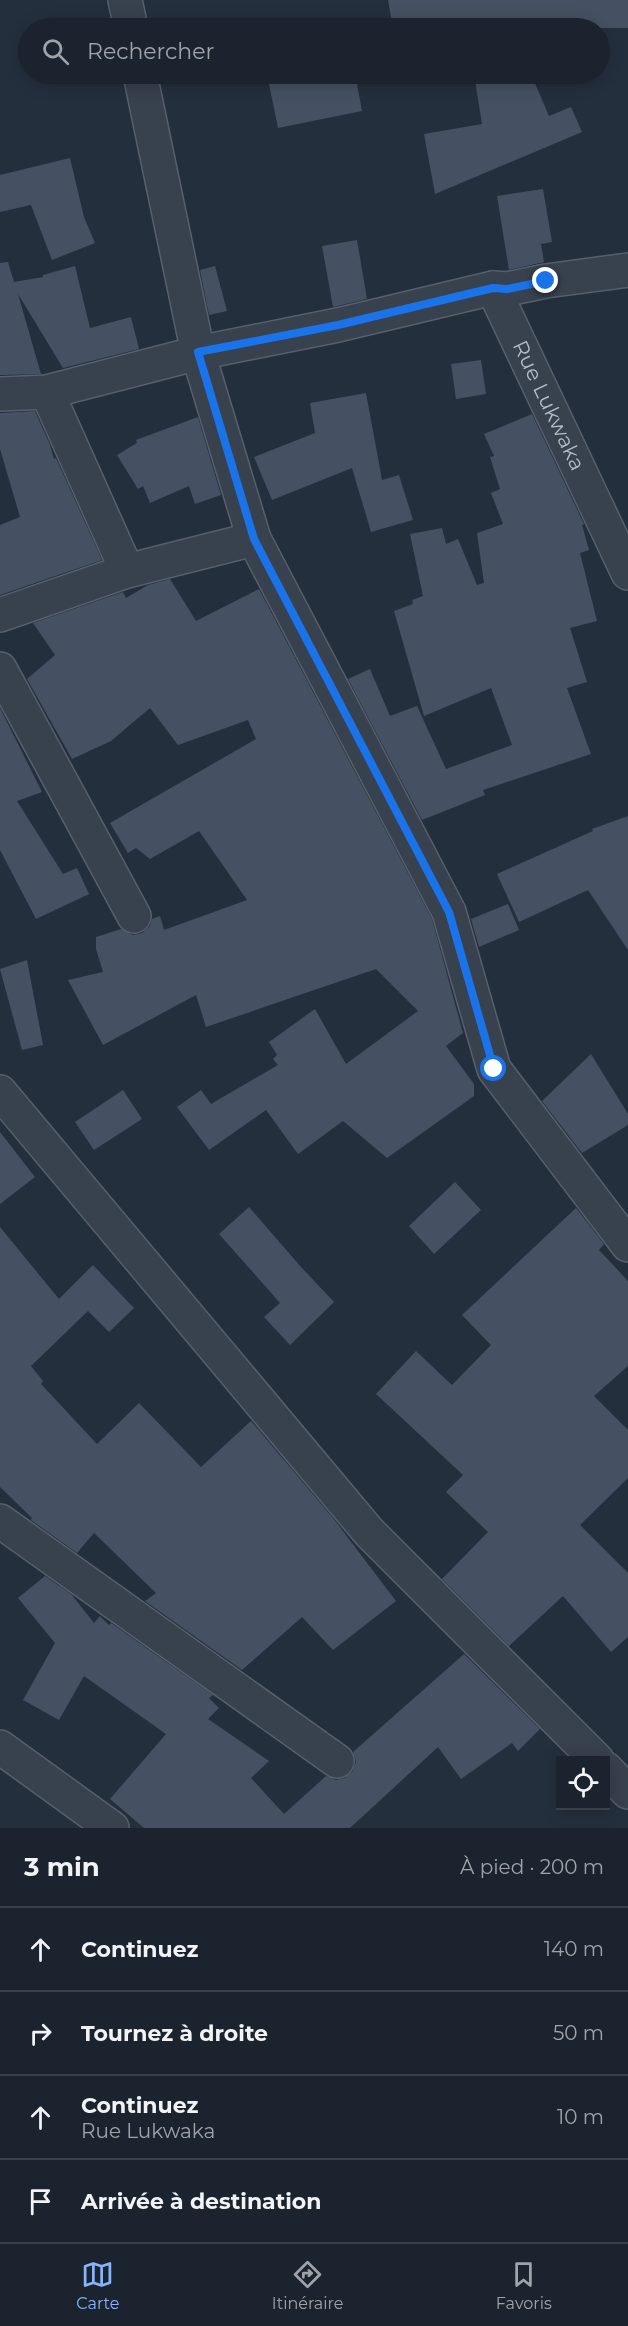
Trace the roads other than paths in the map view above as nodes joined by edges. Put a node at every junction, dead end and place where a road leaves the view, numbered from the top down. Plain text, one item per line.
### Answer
1 (125, 0) edge
2 (129, 18) edge
3 (142, 84) edge
4 (628, 270) edge
5 (493, 288) junction
6 (198, 352) junction
7 (47, 392) junction
8 (0, 394) edge
9 (254, 539) junction
10 (127, 571) junction
11 (628, 573) edge
12 (0, 615) edge
13 (0, 669) edge
14 (134, 916) dead end
15 (0, 1092) edge
16 (628, 1245) edge
17 (0, 1521) edge
18 (0, 1747) edge
19 (592, 1756) edge
20 (337, 1761) dead end
21 (610, 1773) edge
22 (628, 1792) edge
23 (112, 1828) edge

1 - 2 street
3 - 6 street
4 - 5 street
5 - 6 street
5 - 11 street, Rue Lukwaka
6 - 7 street
6 - 9 street
7 - 8 street
7 - 10 street
9 - 10 street
9 - 16 street
10 - 12 street
13 - 14 street
15 - 19 street
17 - 20 street
18 - 23 street
21 - 22 street

